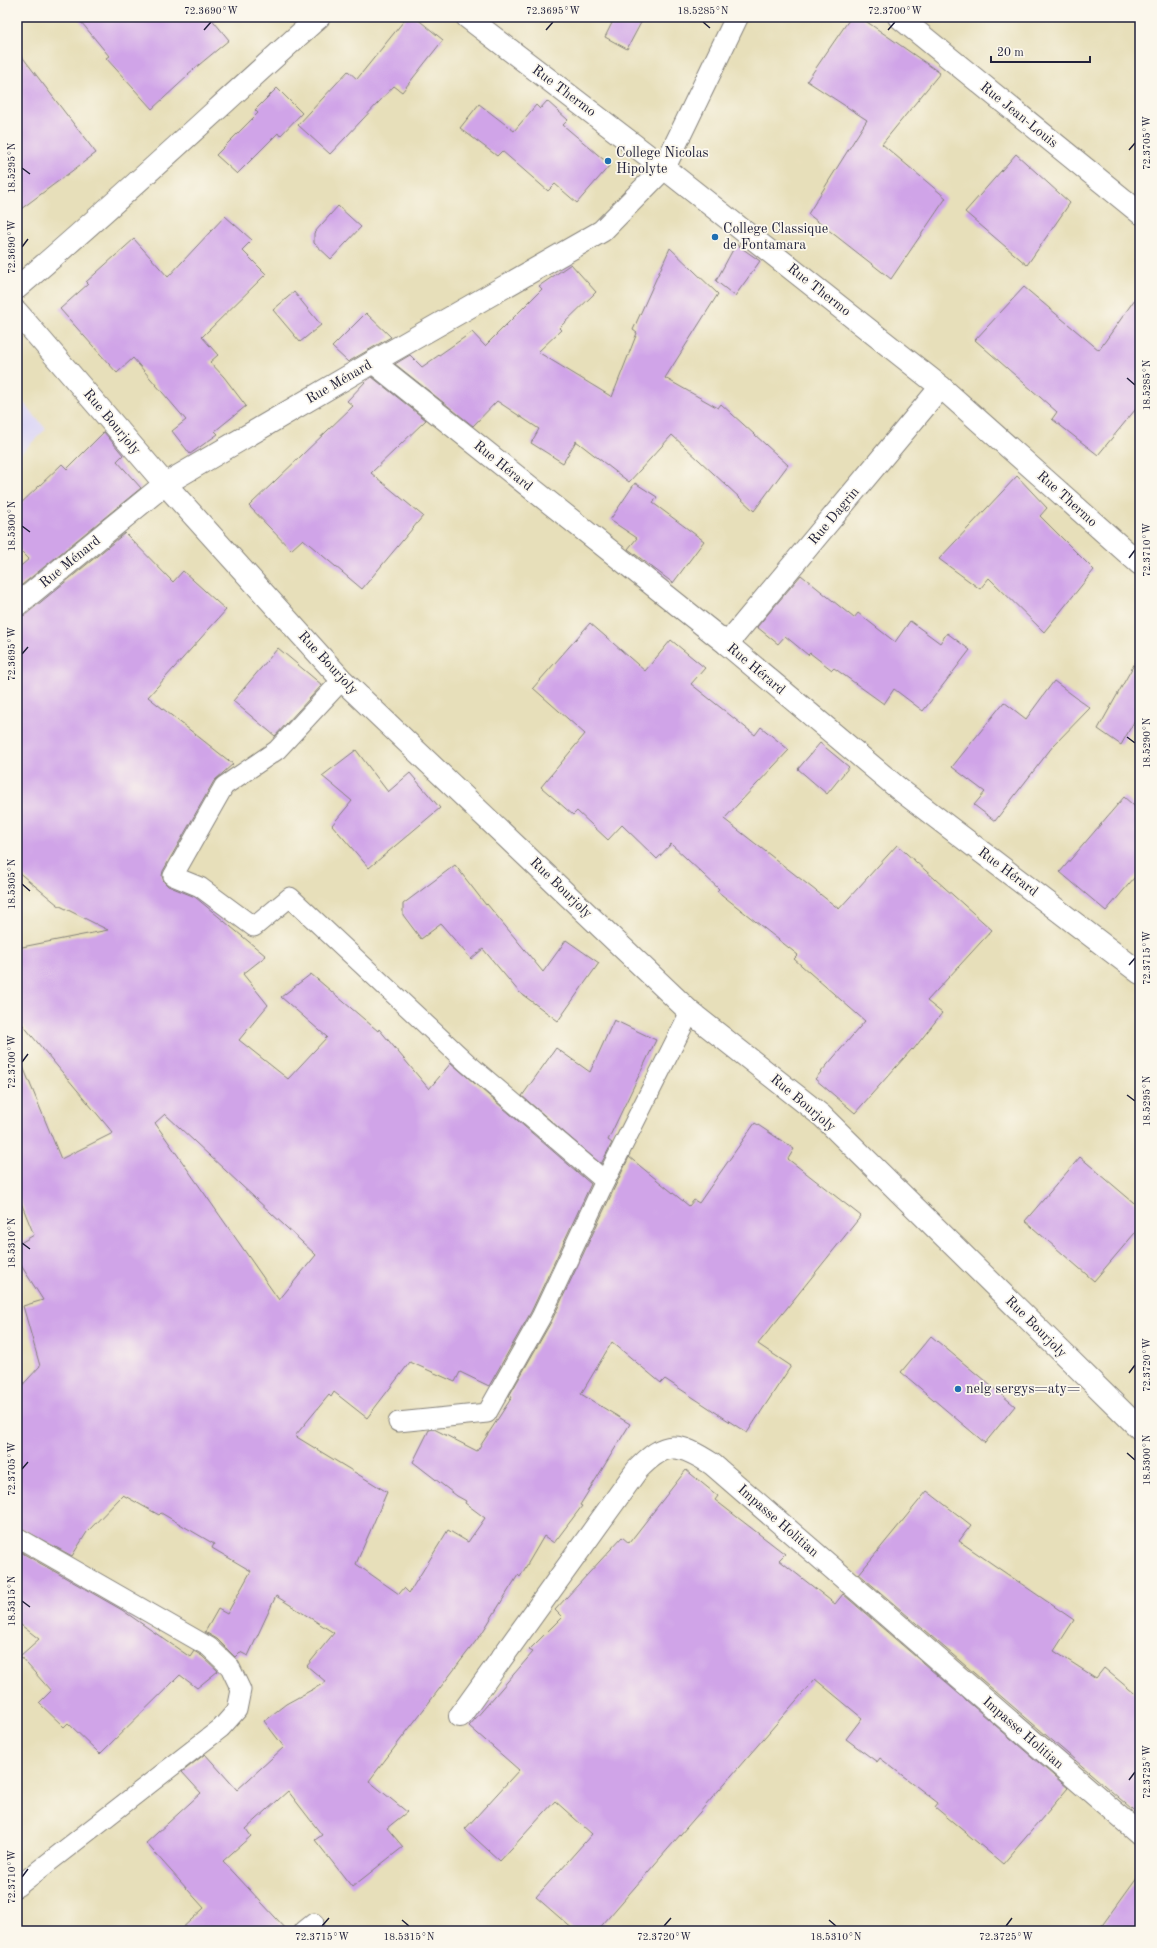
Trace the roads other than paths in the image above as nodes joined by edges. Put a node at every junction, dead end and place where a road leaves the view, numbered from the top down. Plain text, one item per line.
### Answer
1 (319, 17) edge
2 (467, 17) edge
3 (737, 17) edge
4 (898, 17) edge
5 (664, 168) junction
6 (1140, 213) edge
7 (17, 288) edge
8 (17, 312) edge
9 (373, 362) junction
10 (942, 387) junction
11 (165, 484) junction
12 (1140, 564) edge
13 (17, 605) edge
14 (727, 644) junction
15 (342, 680) junction
16 (1140, 973) edge
17 (690, 1012) junction
18 (605, 1181) junction
19 (398, 1422) dead end
20 (1140, 1429) edge
21 (17, 1537) edge
22 (460, 1716) dead end
23 (1140, 1834) edge
24 (17, 1887) edge

1 - 7 street
2 - 5 street, Rue Thermo
3 - 5 street, Rue Ménard
4 - 6 street, Rue Jean-Louis
5 - 9 street, Rue Ménard
5 - 10 street, Rue Thermo
8 - 11 street, Rue Bourjoly
9 - 11 street, Rue Ménard
9 - 14 street, Rue Hérard
10 - 12 street, Rue Thermo
10 - 14 street, Rue Dagrin
11 - 13 street, Rue Ménard
11 - 15 street, Rue Bourjoly
14 - 16 street, Rue Hérard
15 - 17 street, Rue Bourjoly
15 - 18 lane
17 - 18 lane
17 - 20 street, Rue Bourjoly
18 - 19 lane
21 - 24 lane
22 - 23 street, Impasse Holitian

